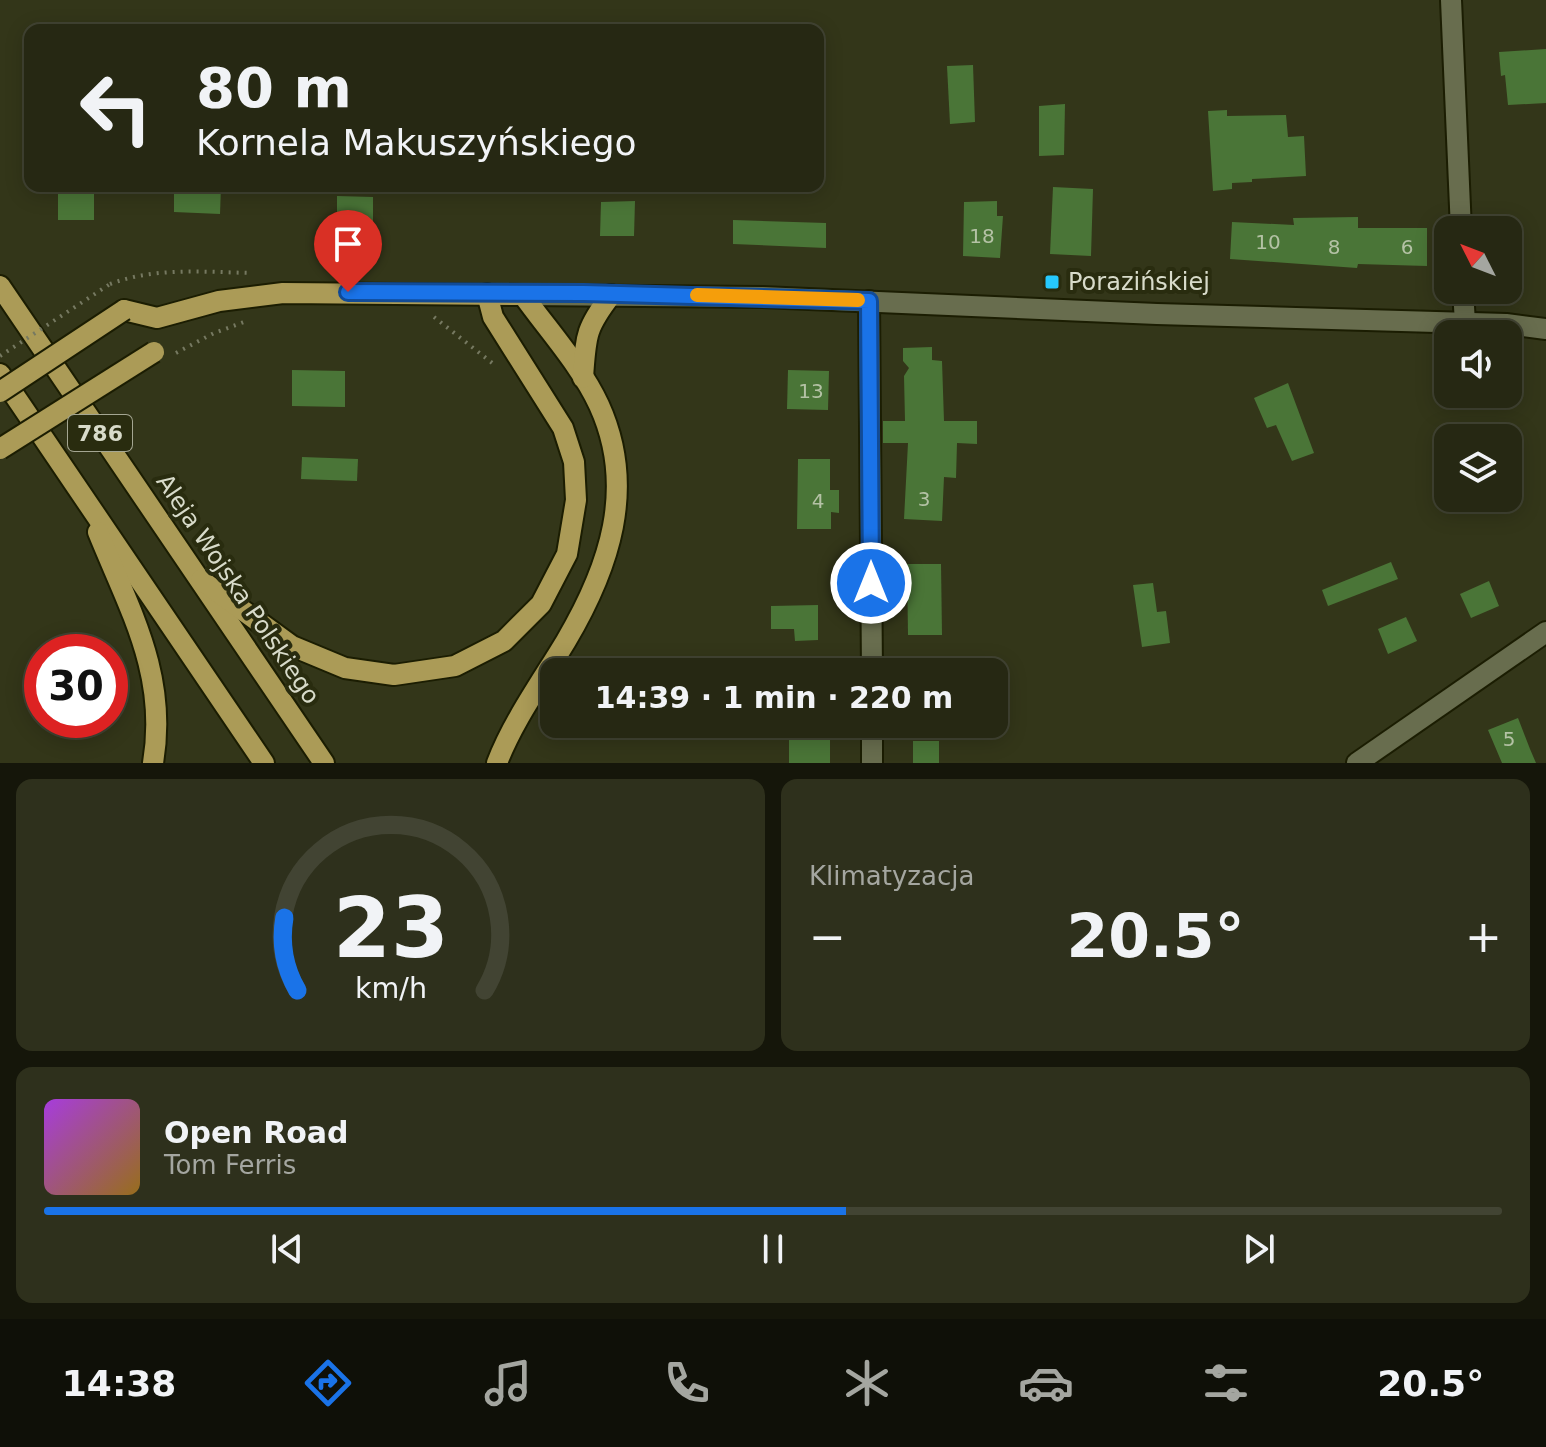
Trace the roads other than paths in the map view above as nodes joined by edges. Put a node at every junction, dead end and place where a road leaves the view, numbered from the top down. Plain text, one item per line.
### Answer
1 (1451, 0) edge
2 (1460, 216) edge
3 (0, 286) edge
4 (487, 294) junction
5 (523, 295) junction
6 (611, 295) junction
7 (869, 301) junction
8 (157, 318) junction
9 (1434, 322) edge
10 (1522, 326) edge
11 (1546, 329) edge
12 (0, 374) edge
13 (583, 378) junction
14 (0, 392) edge
15 (0, 449) edge
16 (84, 495) junction
17 (201, 580) junction
18 (1546, 632) edge
19 (872, 658) edge
20 (872, 738) edge
21 (153, 763) edge
22 (264, 763) edge
23 (324, 763) edge
24 (497, 763) edge
25 (872, 763) edge
26 (1357, 763) edge

1 - 2 street
3 - 17 main road, Aleja Wojska Polskiego / 786
4 - 5 main road
4 - 8 main road
4 - 17 main road
5 - 6 street
5 - 13 main road
6 - 7 street
6 - 13 main road
7 - 9 street
7 - 19 street
8 - 14 main road, bridge
8 - 15 main road, bridge
10 - 11 street
12 - 16 main road, 786
13 - 24 main road
16 - 21 main road
16 - 22 main road, 786
17 - 23 main road, Aleja Wojska Polskiego / 786
18 - 26 street
20 - 25 street

